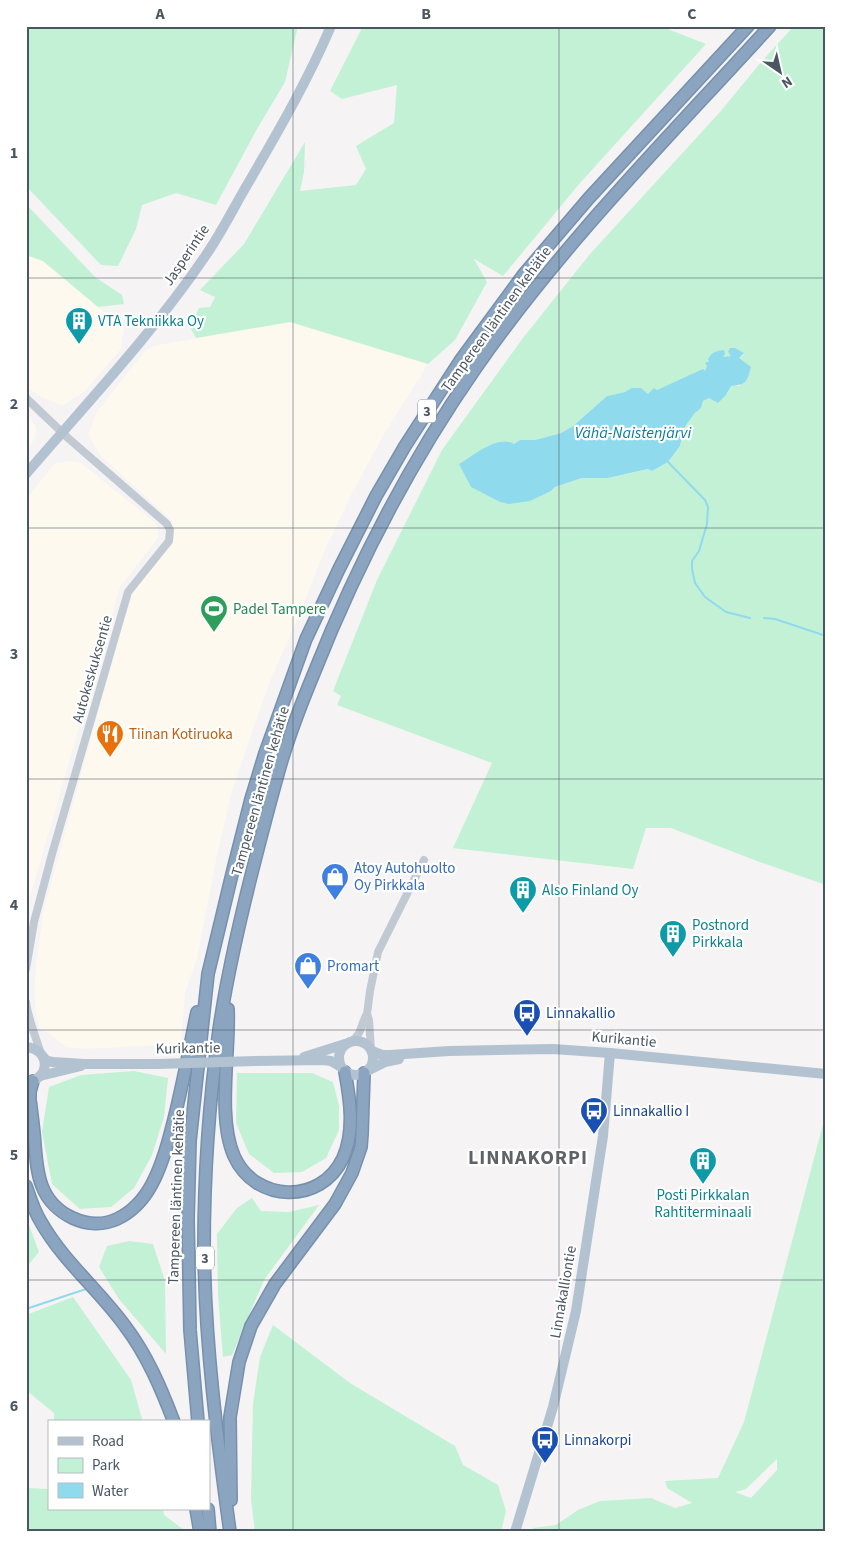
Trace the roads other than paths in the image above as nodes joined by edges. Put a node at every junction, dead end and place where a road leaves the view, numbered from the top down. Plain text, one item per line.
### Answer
1 (331, 26) edge
2 (748, 26) edge
3 (770, 26) edge
4 (26, 398) edge
5 (62, 432) junction
6 (26, 474) edge
7 (424, 860) dead end
8 (30, 922) edge
9 (26, 969) edge
10 (208, 974) junction
11 (228, 987) junction
12 (26, 1002) edge
13 (367, 1014) junction
14 (27, 1018) edge
15 (348, 1043) junction
16 (26, 1047) edge
17 (371, 1050) junction
18 (610, 1052) junction
19 (419, 1054) junction
20 (42, 1056) junction
21 (294, 1060) junction
22 (84, 1064) junction
23 (343, 1070) junction
24 (367, 1072) junction
25 (826, 1074) edge
26 (33, 1080) edge
27 (26, 1186) edge
28 (173, 1420) edge
29 (198, 1420) edge
30 (196, 1510) edge
31 (208, 1510) edge
32 (230, 1531) edge
33 (200, 1532) edge
34 (210, 1532) edge
35 (515, 1532) edge

1 - 5 main road, Jasperintie
2 - 10 highway, Tampereen läntinen kehätie / 3
3 - 11 highway, Tampereen läntinen kehätie / 3
4 - 5 street
5 - 6 main road, Jasperintie
5 - 8 street, Autokeskuksentie
7 - 13 street
8 - 9 street, Autokeskuksentie
10 - 26 highway
10 - 29 highway, Tampereen läntinen kehätie / 3
11 - 23 highway
11 - 32 highway, Tampereen läntinen kehätie / 3
12 - 14 street
13 - 15 street
13 - 17 street
14 - 20 street
15 - 17 main road
15 - 21 main road, Kurikantie
15 - 23 main road
16 - 20 main road, Kurikantie
17 - 19 main road, Kurikantie
17 - 24 main road
18 - 19 main road, Kurikantie
18 - 25 main road, Kurikantie
18 - 35 main road, Linnakalliontie
19 - 24 main road, Kurikantie
20 - 22 main road, Kurikantie
20 - 26 main road
21 - 22 main road, Kurikantie, bridge
21 - 23 main road, Kurikantie
22 - 26 main road, Kurikantie
23 - 24 main road
24 - 32 highway
27 - 28 highway
30 - 33 highway
31 - 34 highway

